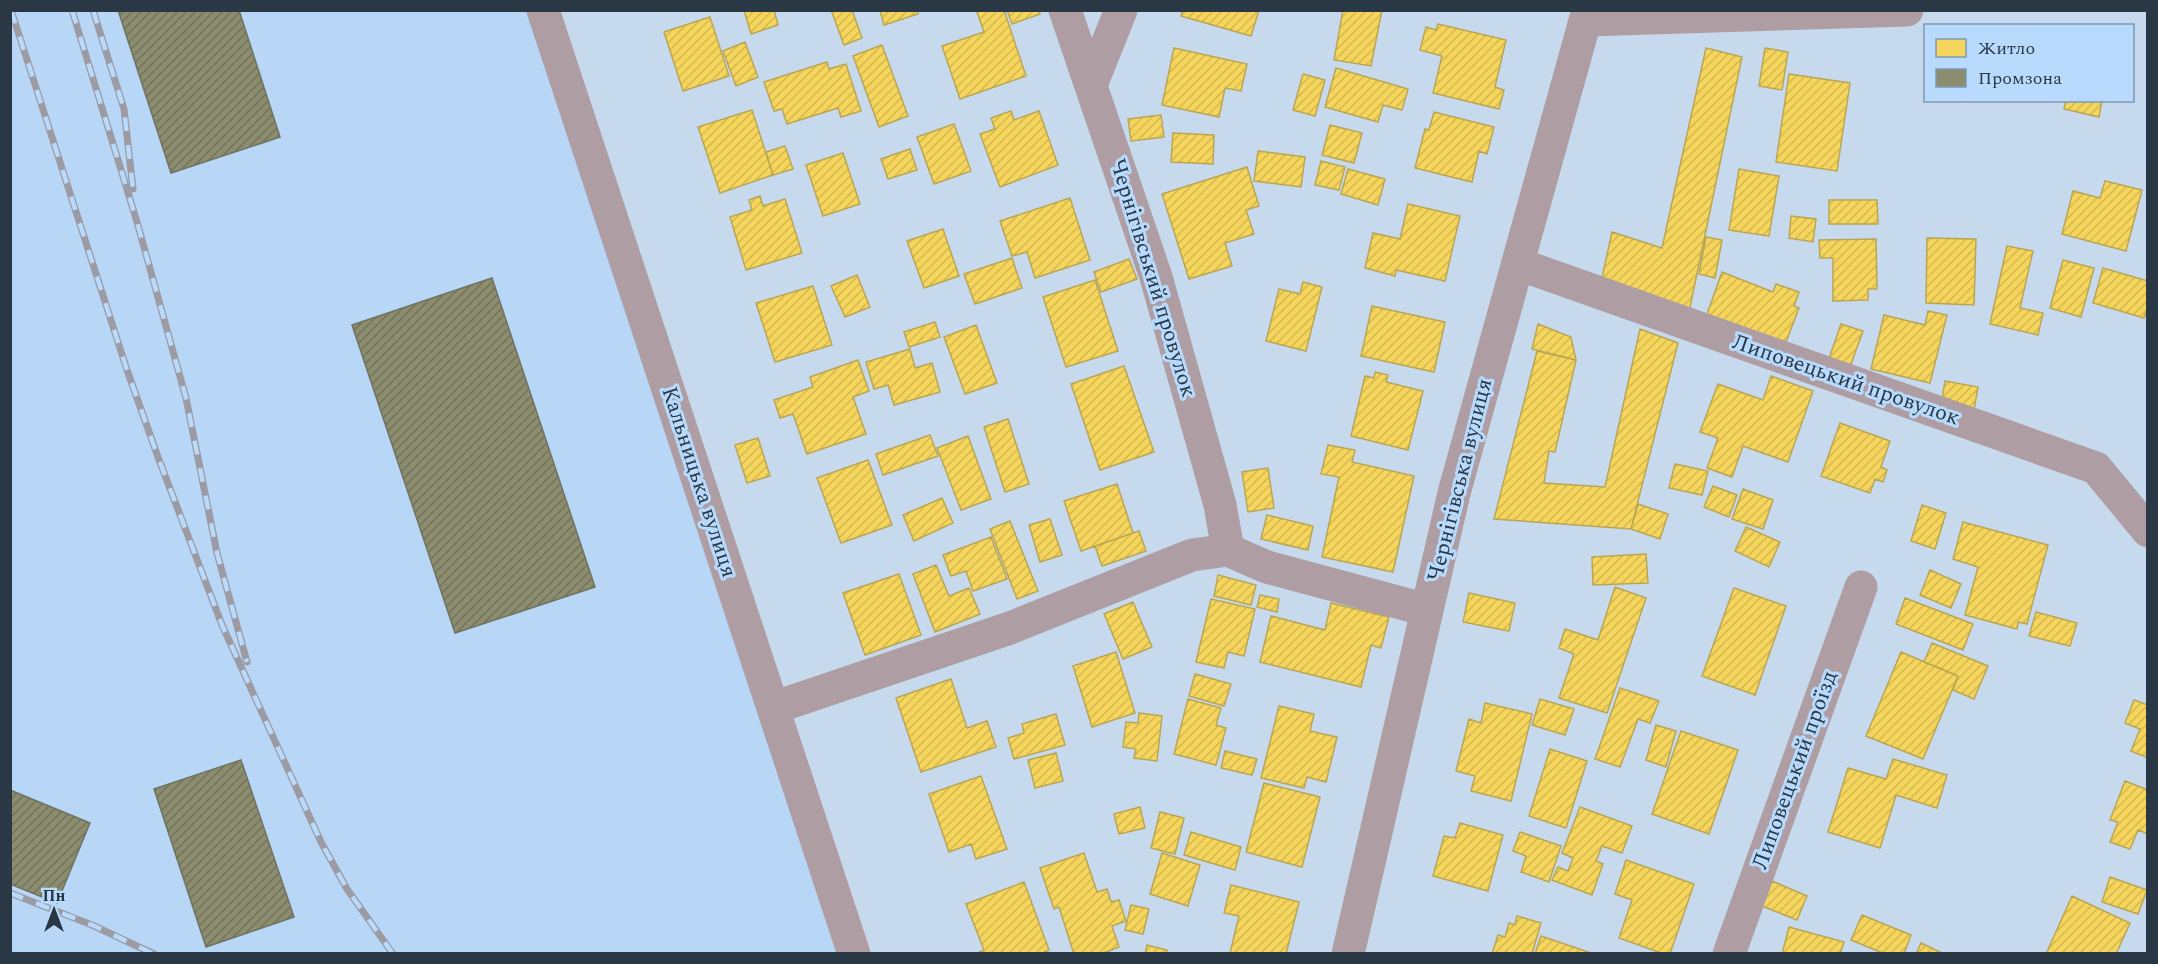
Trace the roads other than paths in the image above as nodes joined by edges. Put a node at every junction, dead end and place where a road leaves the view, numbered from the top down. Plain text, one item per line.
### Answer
1 (543, 10) edge
2 (1065, 10) edge
3 (1121, 10) edge
4 (1907, 10) edge
5 (1587, 15) edge
6 (1091, 85) junction
7 (1518, 264) junction
8 (2148, 531) edge
9 (1228, 550) junction
10 (1861, 586) dead end
11 (1427, 610) junction
12 (773, 708) junction
13 (854, 954) edge
14 (1348, 954) edge
15 (1729, 954) edge

1 - 12 street, Кальницька вулиця
2 - 6 street, Чернігівський провулок
3 - 6 street
4 - 5 street
5 - 7 street, Чернігівська вулиця
6 - 9 street, Чернігівський провулок
7 - 8 street, Липовецький провулок
7 - 11 street, Чернігівська вулиця
9 - 11 street
9 - 12 street
10 - 15 street, Липовецький проїзд
11 - 14 street, Чернігівська вулиця
12 - 13 street, Кальницька вулиця

